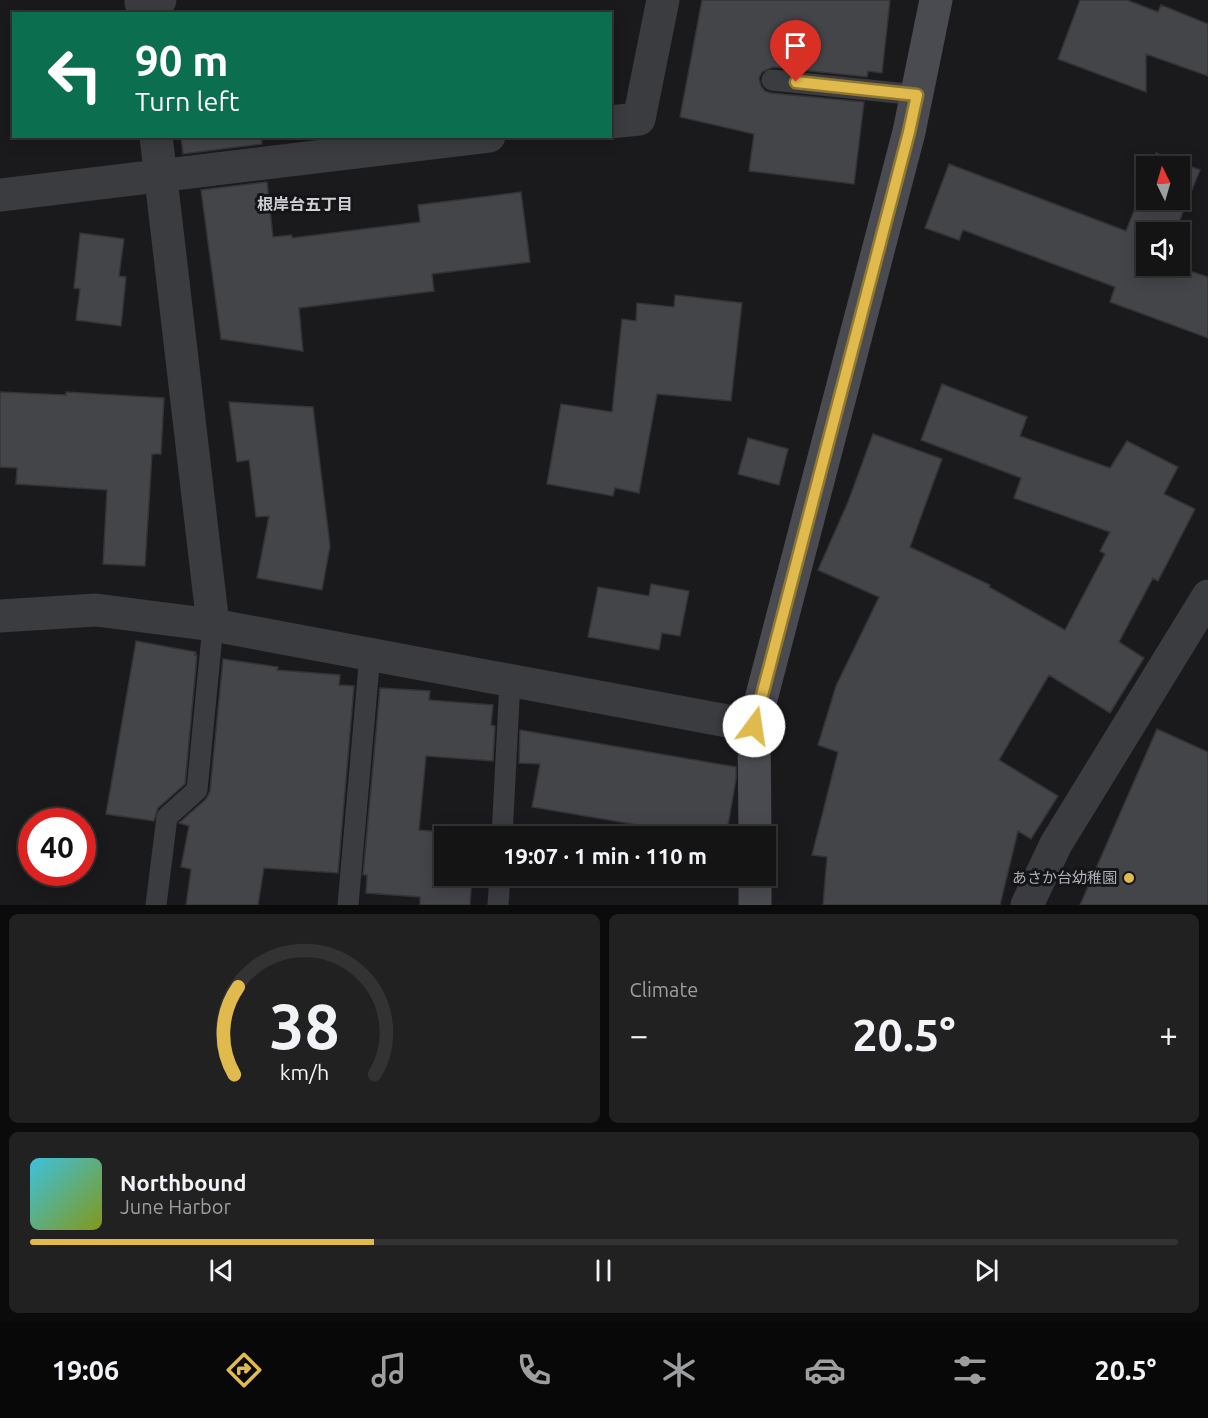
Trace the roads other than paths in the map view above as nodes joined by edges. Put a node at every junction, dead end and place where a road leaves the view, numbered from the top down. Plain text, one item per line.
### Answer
1 (663, 0) edge
2 (936, 0) edge
3 (772, 80) dead end
4 (917, 95) junction
5 (612, 122) edge
6 (156, 138) edge
7 (472, 138) edge
8 (160, 175) junction
9 (0, 195) edge
10 (1208, 596) edge
11 (0, 616) edge
12 (213, 625) junction
13 (370, 654) junction
14 (510, 680) junction
15 (754, 726) junction
16 (503, 826) edge
17 (755, 826) edge
18 (499, 886) edge
19 (755, 886) edge
20 (156, 905) edge
21 (348, 905) edge
22 (498, 905) edge
23 (755, 905) edge
24 (1027, 905) edge

1 - 5 street
2 - 4 street
3 - 4 lane
4 - 15 street
6 - 8 street
7 - 8 street
8 - 9 street
8 - 12 street
10 - 24 street
11 - 12 street
12 - 13 street
12 - 20 lane
13 - 14 street
13 - 21 lane
14 - 15 street
14 - 16 lane
15 - 17 street
18 - 22 lane
19 - 23 street

